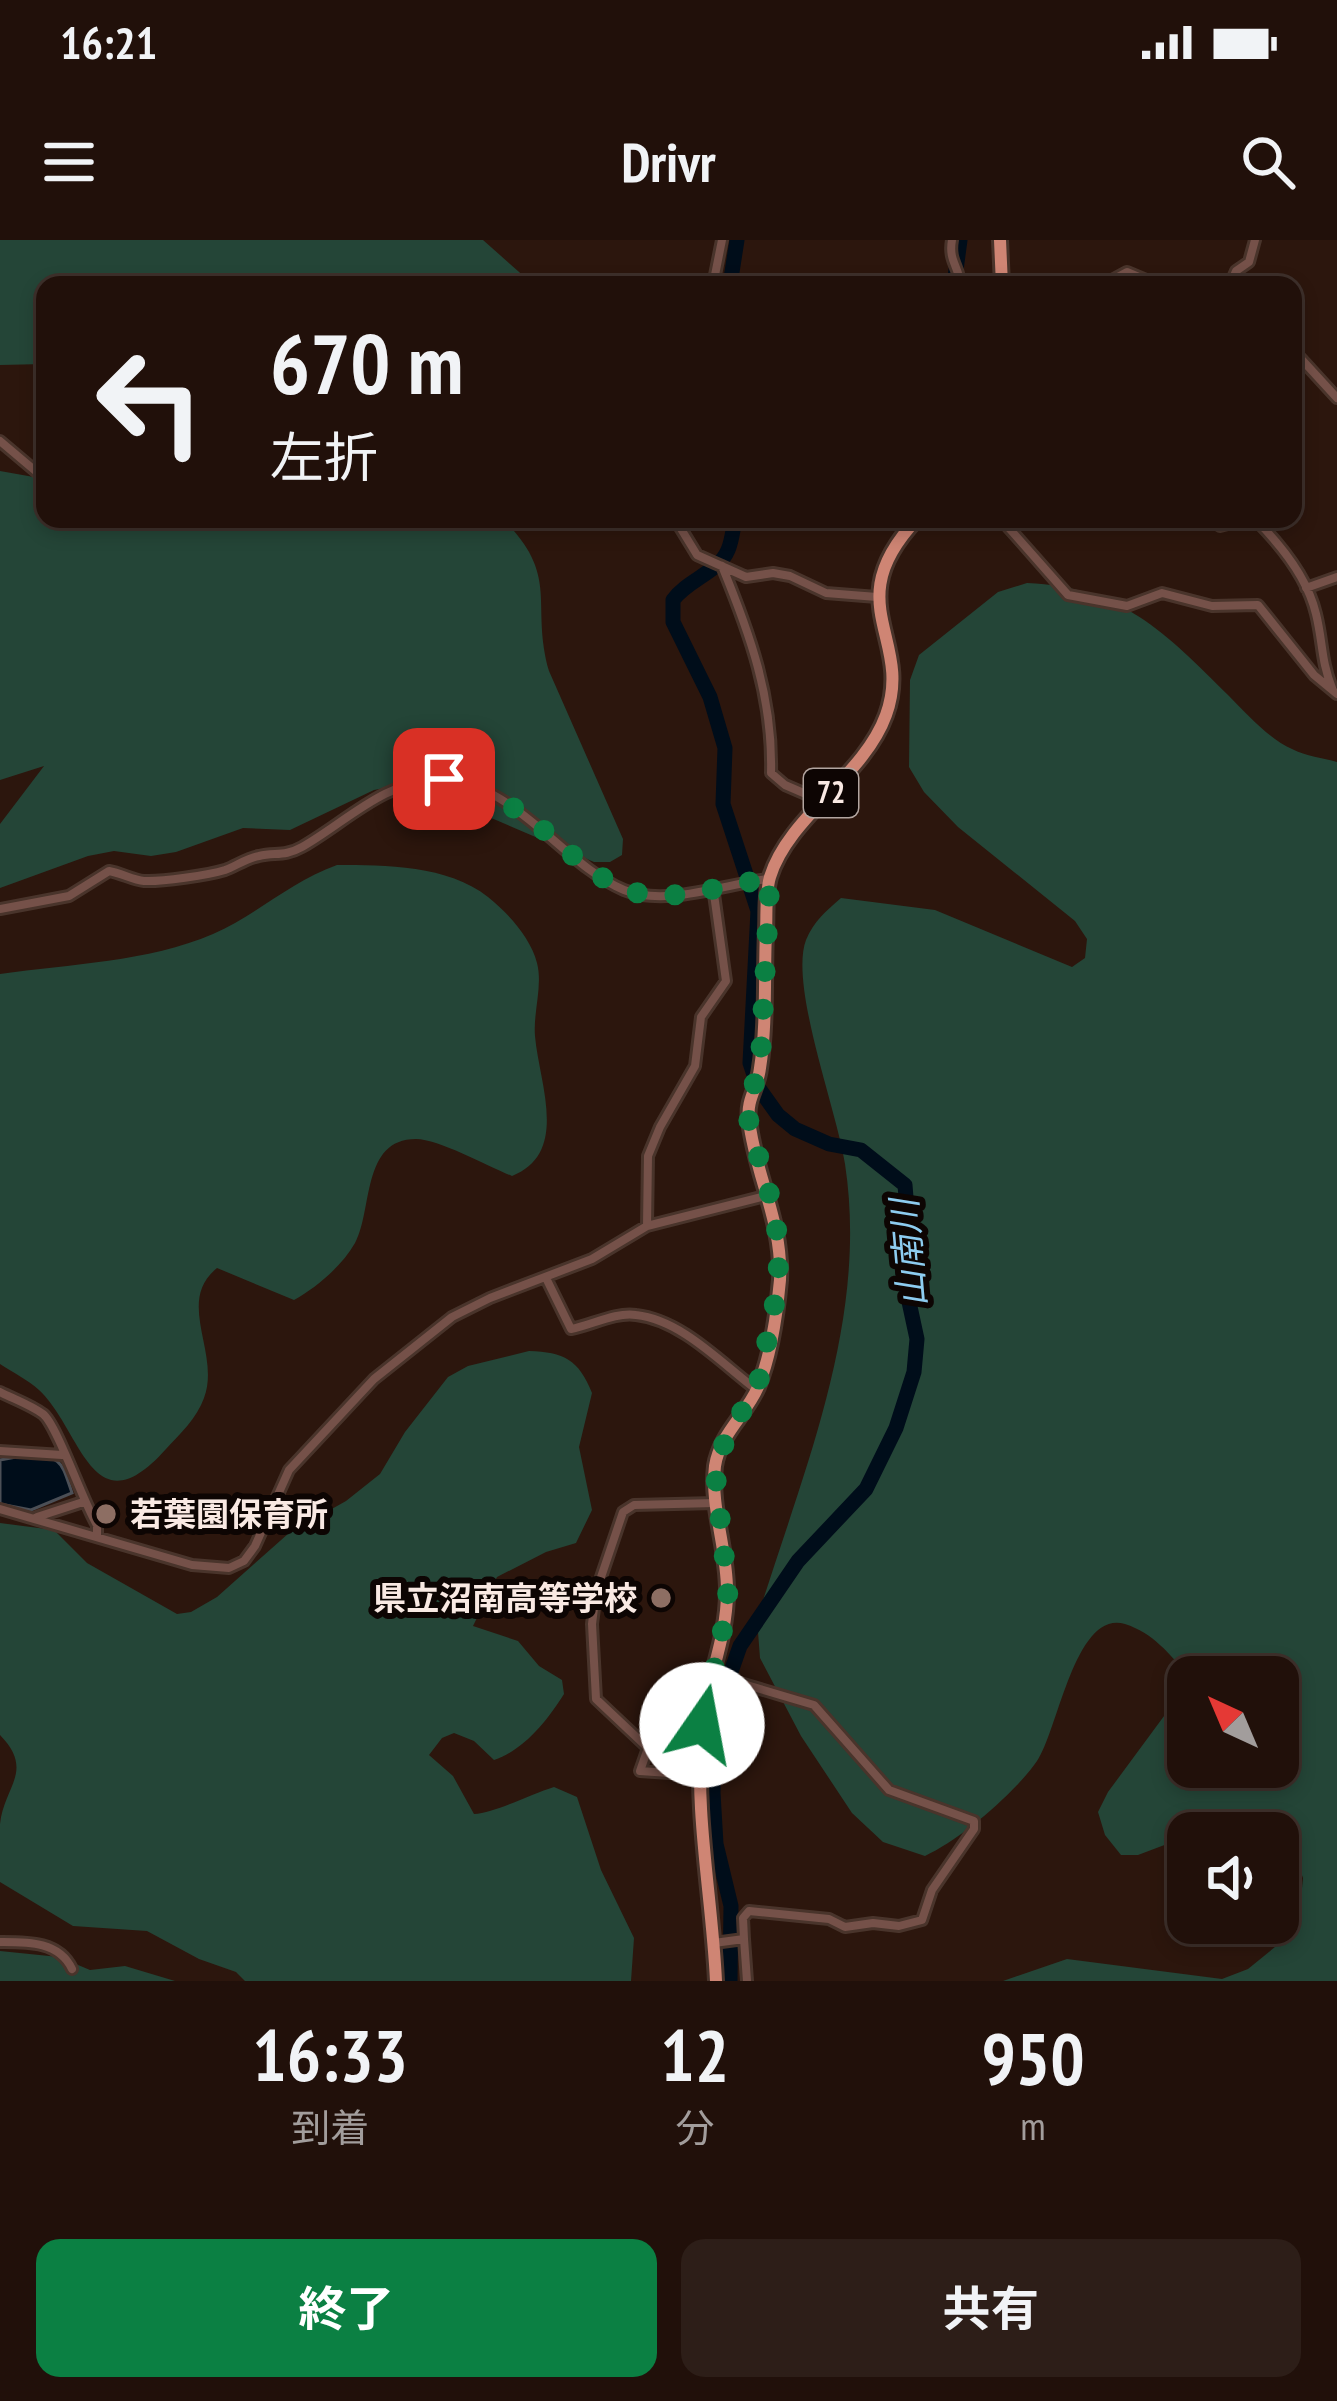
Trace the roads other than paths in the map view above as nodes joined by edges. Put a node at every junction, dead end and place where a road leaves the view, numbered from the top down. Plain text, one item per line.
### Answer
1 (722, 240) edge
2 (952, 240) edge
3 (1000, 240) edge
4 (1255, 240) edge
5 (715, 276) edge
6 (958, 276) edge
7 (1002, 276) edge
8 (1234, 276) edge
9 (1302, 360) edge
10 (1337, 398) edge
11 (0, 441) edge
12 (36, 471) edge
13 (681, 528) edge
14 (910, 528) edge
15 (1009, 528) edge
16 (1260, 528) edge
17 (722, 566) junction
18 (1337, 577) edge
19 (1306, 588) junction
20 (878, 597) junction
21 (1336, 693) edge
22 (824, 802) junction
23 (770, 879) junction
24 (713, 887) junction
25 (0, 909) edge
26 (769, 1195) junction
27 (647, 1226) junction
28 (546, 1279) junction
29 (757, 1390) junction
30 (0, 1392) edge
31 (0, 1451) edge
32 (62, 1455) junction
33 (82, 1502) junction
34 (716, 1503) junction
35 (0, 1509) edge
36 (35, 1518) junction
37 (97, 1537) junction
38 (715, 1675) junction
39 (700, 1775) junction
40 (743, 1940) junction
41 (0, 1942) edge
42 (720, 1942) junction
43 (72, 1969) dead end
44 (716, 1981) edge
45 (747, 1981) edge

1 - 5 street
2 - 6 street
3 - 7 main road
4 - 8 street
9 - 10 street
11 - 12 street
13 - 17 street
14 - 20 main road, 72
15 - 21 street
16 - 19 street
17 - 20 street
17 - 22 street
18 - 19 street
19 - 21 street
20 - 22 main road, 72
22 - 23 main road, 72
23 - 24 street
23 - 26 main road, 72
24 - 25 street
24 - 27 street
26 - 27 street
26 - 29 main road, 72
27 - 28 street
28 - 29 street
28 - 37 street
29 - 34 main road, 72
30 - 32 street
31 - 32 street
32 - 33 street
33 - 36 street
33 - 37 street
34 - 38 main road, 72
34 - 39 street
35 - 36 street
36 - 37 street
38 - 39 main road, 72
38 - 40 street
39 - 42 main road, 72
40 - 42 street
40 - 45 street
41 - 43 street
42 - 44 main road, 72

